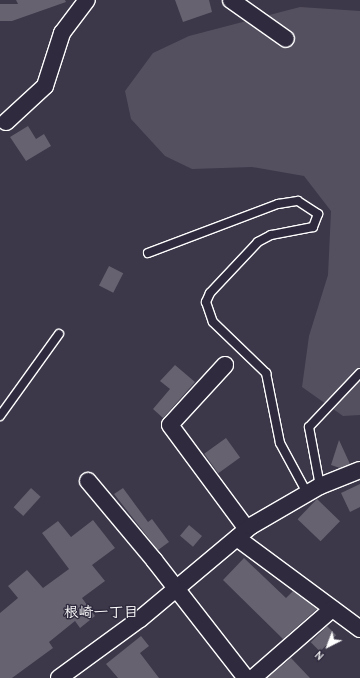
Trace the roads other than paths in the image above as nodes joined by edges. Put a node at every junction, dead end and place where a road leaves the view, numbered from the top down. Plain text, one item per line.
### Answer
1 (87, 0) edge
2 (232, 0) edge
3 (252, 7) edge
4 (286, 39) dead end
5 (6, 122) dead end
6 (148, 253) dead end
7 (58, 334) dead end
8 (225, 365) dead end
9 (360, 373) edge
10 (0, 416) edge
11 (360, 470) edge
12 (88, 481) dead end
13 (314, 490) junction
14 (242, 534) junction
15 (175, 590) junction
16 (332, 609) junction
17 (360, 628) edge
18 (59, 678) edge
19 (246, 678) edge
20 (253, 678) edge

1 - 5 street
2 - 3 street
3 - 4 street
6 - 13 lane
7 - 10 lane
8 - 14 street
9 - 13 lane
11 - 13 street
12 - 15 street
13 - 14 street
14 - 15 street
14 - 16 street
15 - 18 street
15 - 19 street
16 - 17 street
16 - 20 street

